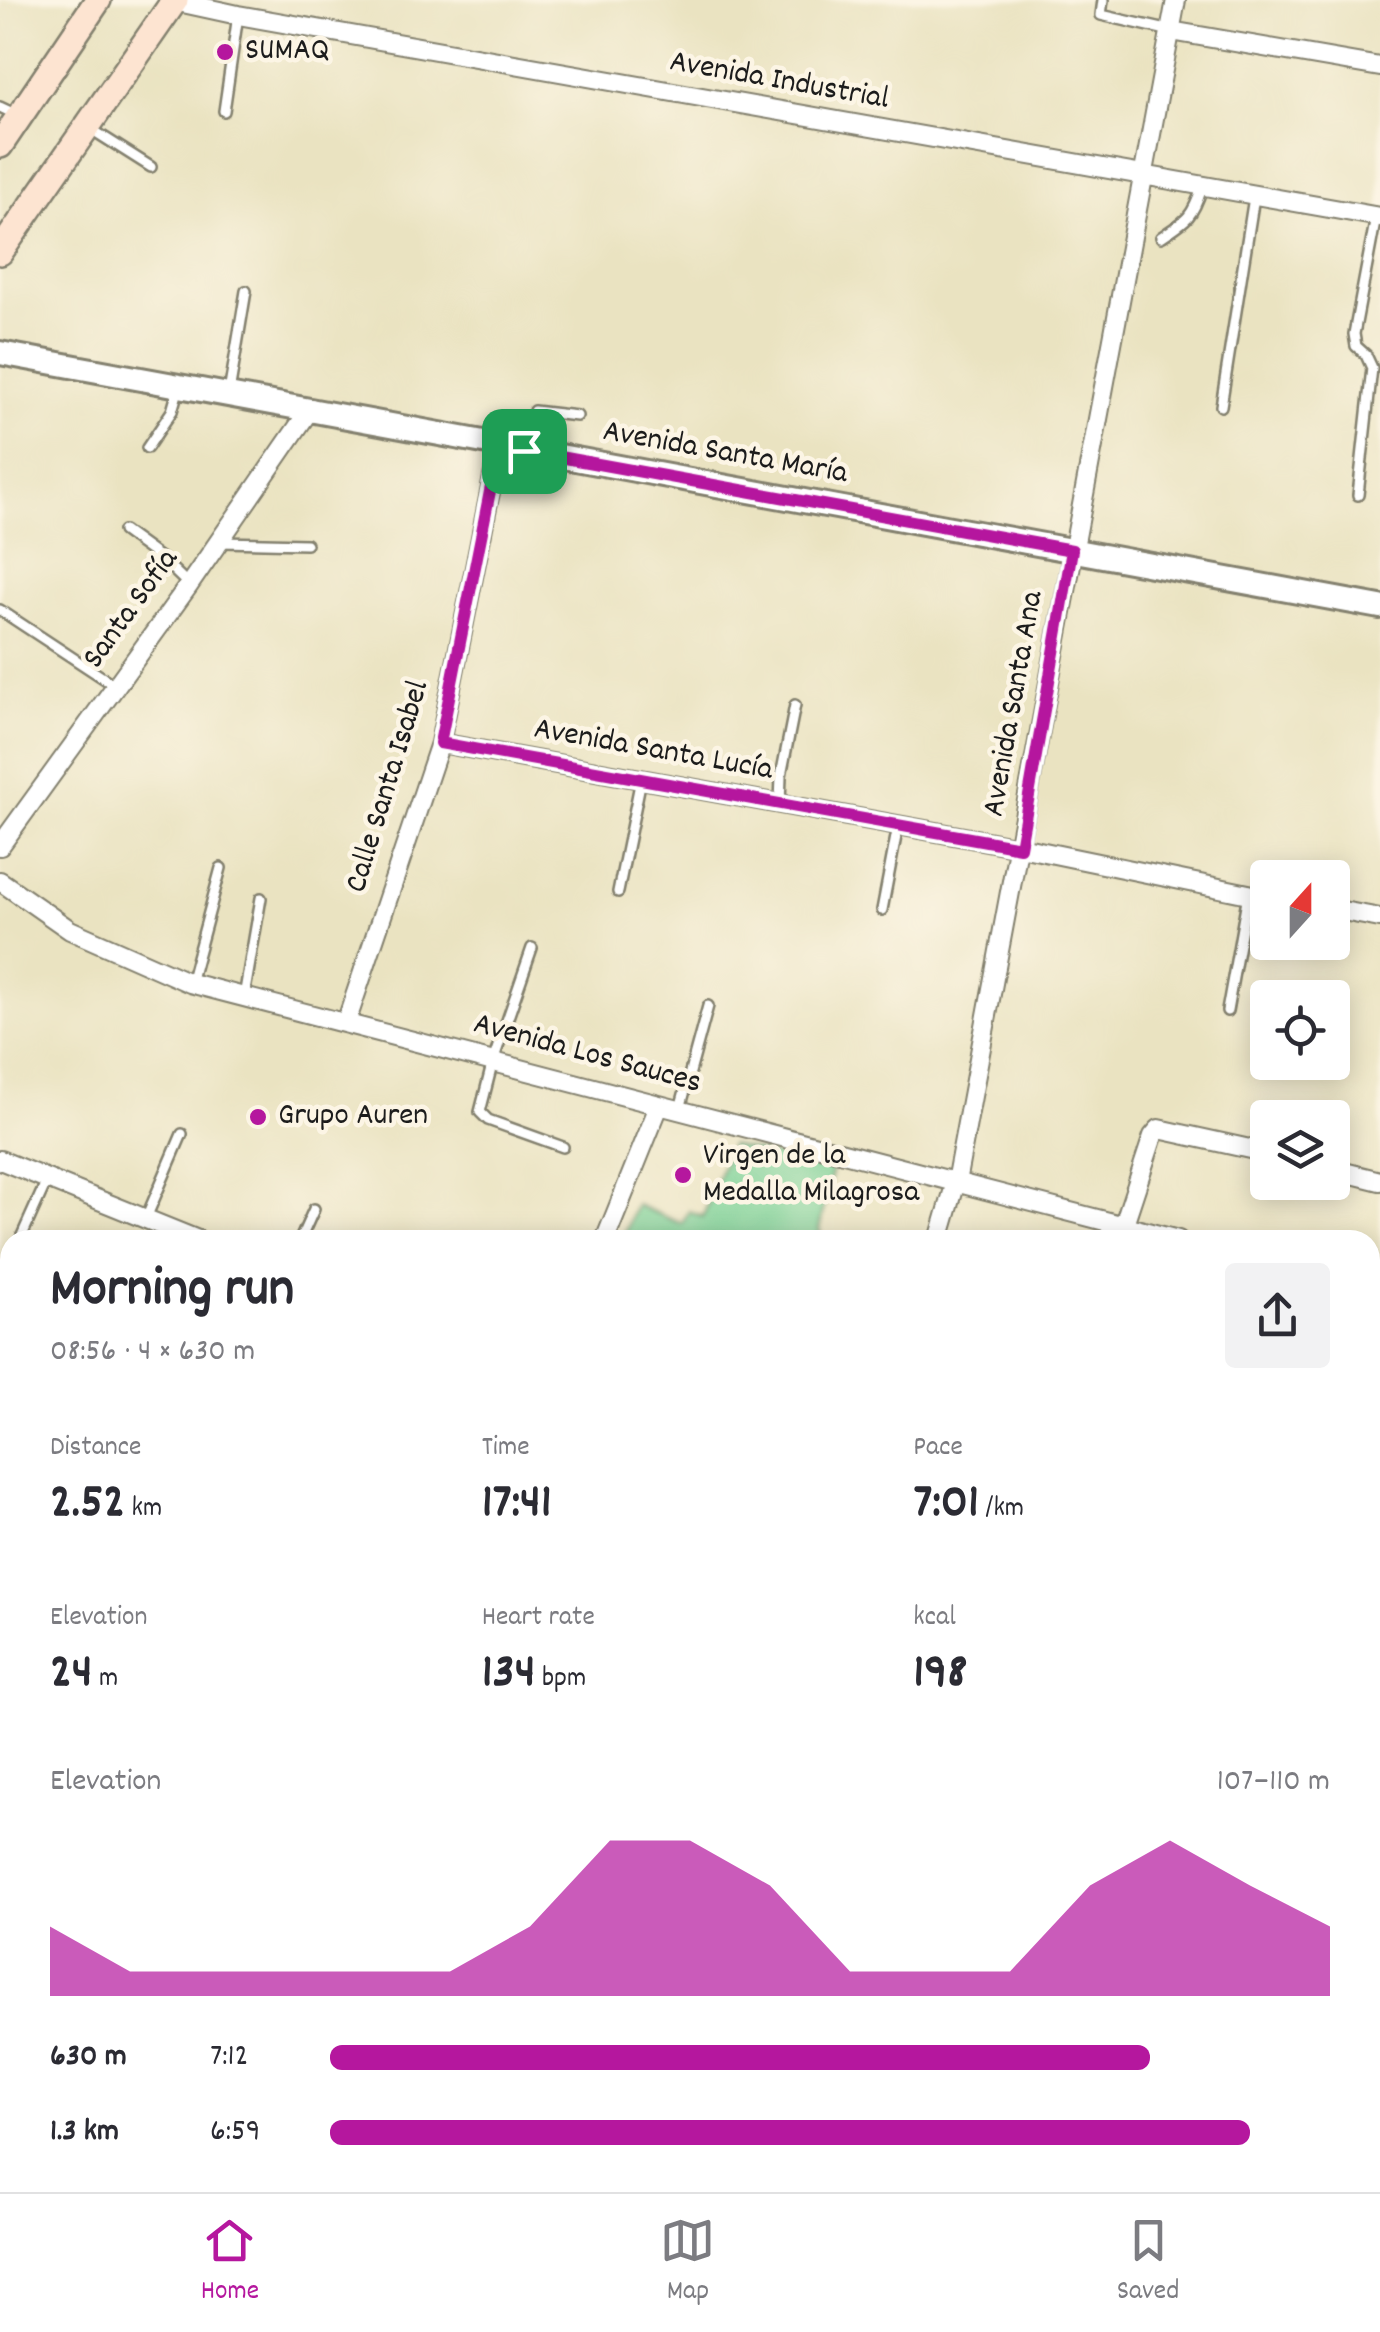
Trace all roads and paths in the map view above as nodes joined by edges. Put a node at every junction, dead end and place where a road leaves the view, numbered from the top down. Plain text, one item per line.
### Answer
1 (98, 0) edge
2 (1103, 0) edge
3 (1176, 0) edge
4 (173, 1) edge
5 (238, 15) junction
6 (1170, 31) junction
7 (1380, 67) edge
8 (10, 111) edge
9 (224, 111) dead end
10 (89, 128) junction
11 (0, 145) edge
12 (150, 167) dead end
13 (1143, 177) junction
14 (1202, 188) junction
15 (1254, 196) junction
16 (1379, 212) edge
17 (1160, 237) dead end
18 (0, 252) edge
19 (246, 291) dead end
20 (0, 352) edge
21 (179, 384) junction
22 (229, 393) junction
23 (1221, 406) dead end
24 (311, 408) junction
25 (577, 416) dead end
26 (499, 446) junction
27 (147, 448) dead end
28 (524, 451) junction
29 (1358, 495) dead end
30 (124, 531) dead end
31 (218, 542) junction
32 (306, 544) dead end
33 (1072, 550) junction
34 (188, 585) junction
35 (1380, 607) edge
36 (0, 610) edge
37 (114, 685) junction
38 (795, 704) dead end
39 (440, 743) junction
40 (641, 779) junction
41 (780, 804) junction
42 (898, 826) junction
43 (0, 846) edge
44 (1020, 847) junction
45 (221, 868) dead end
46 (0, 882) edge
47 (618, 892) dead end
48 (1248, 894) joint
49 (261, 898) dead end
50 (882, 910) dead end
51 (1350, 912) edge
52 (1380, 918) edge
53 (532, 948) dead end
54 (190, 983) junction
55 (244, 997) junction
56 (708, 1006) dead end
57 (1227, 1011) dead end
58 (346, 1023) junction
59 (493, 1061) junction
60 (659, 1106) junction
61 (680, 1111) junction
62 (182, 1134) dead end
63 (563, 1146) dead end
64 (1250, 1149) edge
65 (0, 1160) edge
66 (1350, 1174) edge
67 (47, 1180) junction
68 (1380, 1181) edge
69 (956, 1182) junction
70 (314, 1208) dead end
71 (146, 1218) junction
72 (1124, 1224) junction
73 (24, 1230) edge
74 (174, 1230) edge
75 (304, 1230) edge
76 (610, 1230) edge
77 (942, 1230) edge
78 (1144, 1230) edge

1 - 8 main road
2 - 6 lane
3 - 6 street, Avenida Santa Ana
4 - 5 street, Avenida Industrial
4 - 10 main road
5 - 9 lane
5 - 13 street, Avenida Industrial
6 - 7 street
6 - 13 street, Avenida Santa Ana
8 - 11 main road
10 - 12 lane
10 - 18 main road
13 - 14 street, Avenida Industrial
13 - 33 street, Avenida Santa Ana
14 - 15 street, Avenida Industrial
14 - 17 lane
15 - 16 street, Avenida Industrial
15 - 23 lane
16 - 29 lane
19 - 22 lane
20 - 21 street, Avenida Santa María
21 - 22 street, Avenida Santa María
21 - 27 lane
22 - 24 street, Avenida Santa María
24 - 26 street, Avenida Santa María
24 - 31 street, Santa Sofía
25 - 28 lane
26 - 28 street, Avenida Santa María
26 - 39 street, Calle Santa Isabel
28 - 33 street, Avenida Santa María
30 - 34 lane
31 - 32 lane
31 - 34 street, Santa Sofía
33 - 35 street, Avenida Santa María
33 - 44 street, Avenida Santa Ana
34 - 37 street, Santa Sofía
36 - 37 lane
37 - 43 street, Santa Sofía
38 - 41 lane
39 - 40 street, Avenida Santa Lucía
39 - 58 street, Calle Santa Isabel
40 - 41 street, Avenida Santa Lucía
40 - 47 lane
41 - 42 street, Avenida Santa Lucía
42 - 44 street, Avenida Santa Lucía
42 - 50 lane
44 - 48 street, Avenida Santa Lucía
44 - 69 street, Avenida Santa Ana
45 - 54 lane
46 - 54 street, Avenida Los Sauces
48 - 57 lane
49 - 55 lane
51 - 52 street
53 - 59 lane
54 - 55 street, Avenida Los Sauces
55 - 58 street, Avenida Los Sauces
56 - 61 lane
58 - 59 street, Avenida Los Sauces
59 - 60 street, Avenida Los Sauces
59 - 63 lane
60 - 61 street, Avenida Los Sauces
60 - 76 street
61 - 69 street, Avenida Los Sauces
62 - 71 lane
64 - 72 street
65 - 67 street
66 - 68 street
67 - 71 street
67 - 73 lane
69 - 72 street, Avenida Los Sauces
69 - 77 street, Avenida Santa Ana
70 - 75 lane
71 - 74 street
72 - 78 street, Avenida Los Sauces

